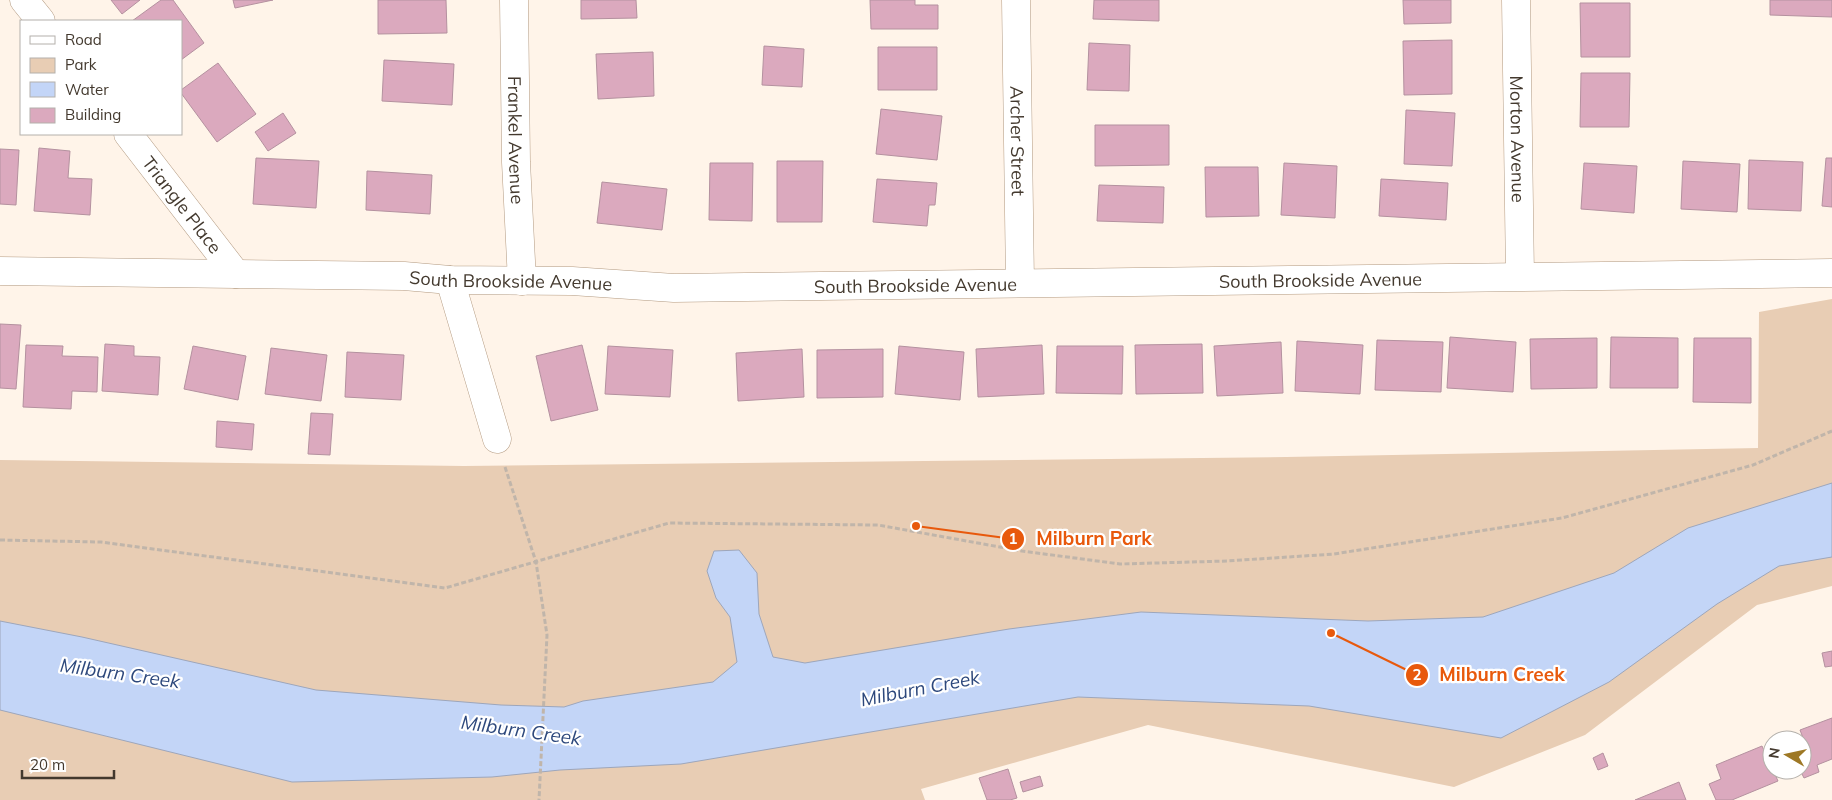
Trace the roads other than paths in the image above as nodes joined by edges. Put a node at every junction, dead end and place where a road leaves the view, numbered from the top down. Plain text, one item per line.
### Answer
1 (24, 0) edge
2 (514, 0) edge
3 (1016, 0) edge
4 (1516, 0) edge
5 (40, 20) edge
6 (129, 135) edge
7 (0, 271) edge
8 (1832, 272) edge
9 (236, 274) junction
10 (1520, 276) junction
11 (450, 280) junction
12 (522, 281) junction
13 (1020, 284) junction
14 (496, 439) road end

1 - 5 street
2 - 12 street, Frankel Avenue
3 - 13 street, Archer Street
4 - 10 street, Morton Avenue
6 - 9 street, Triangle Place
7 - 9 street, South Brookside Avenue
8 - 10 street, South Brookside Avenue
9 - 11 street, South Brookside Avenue
10 - 13 street, South Brookside Avenue
11 - 12 street, South Brookside Avenue
11 - 14 street
12 - 13 street, South Brookside Avenue

